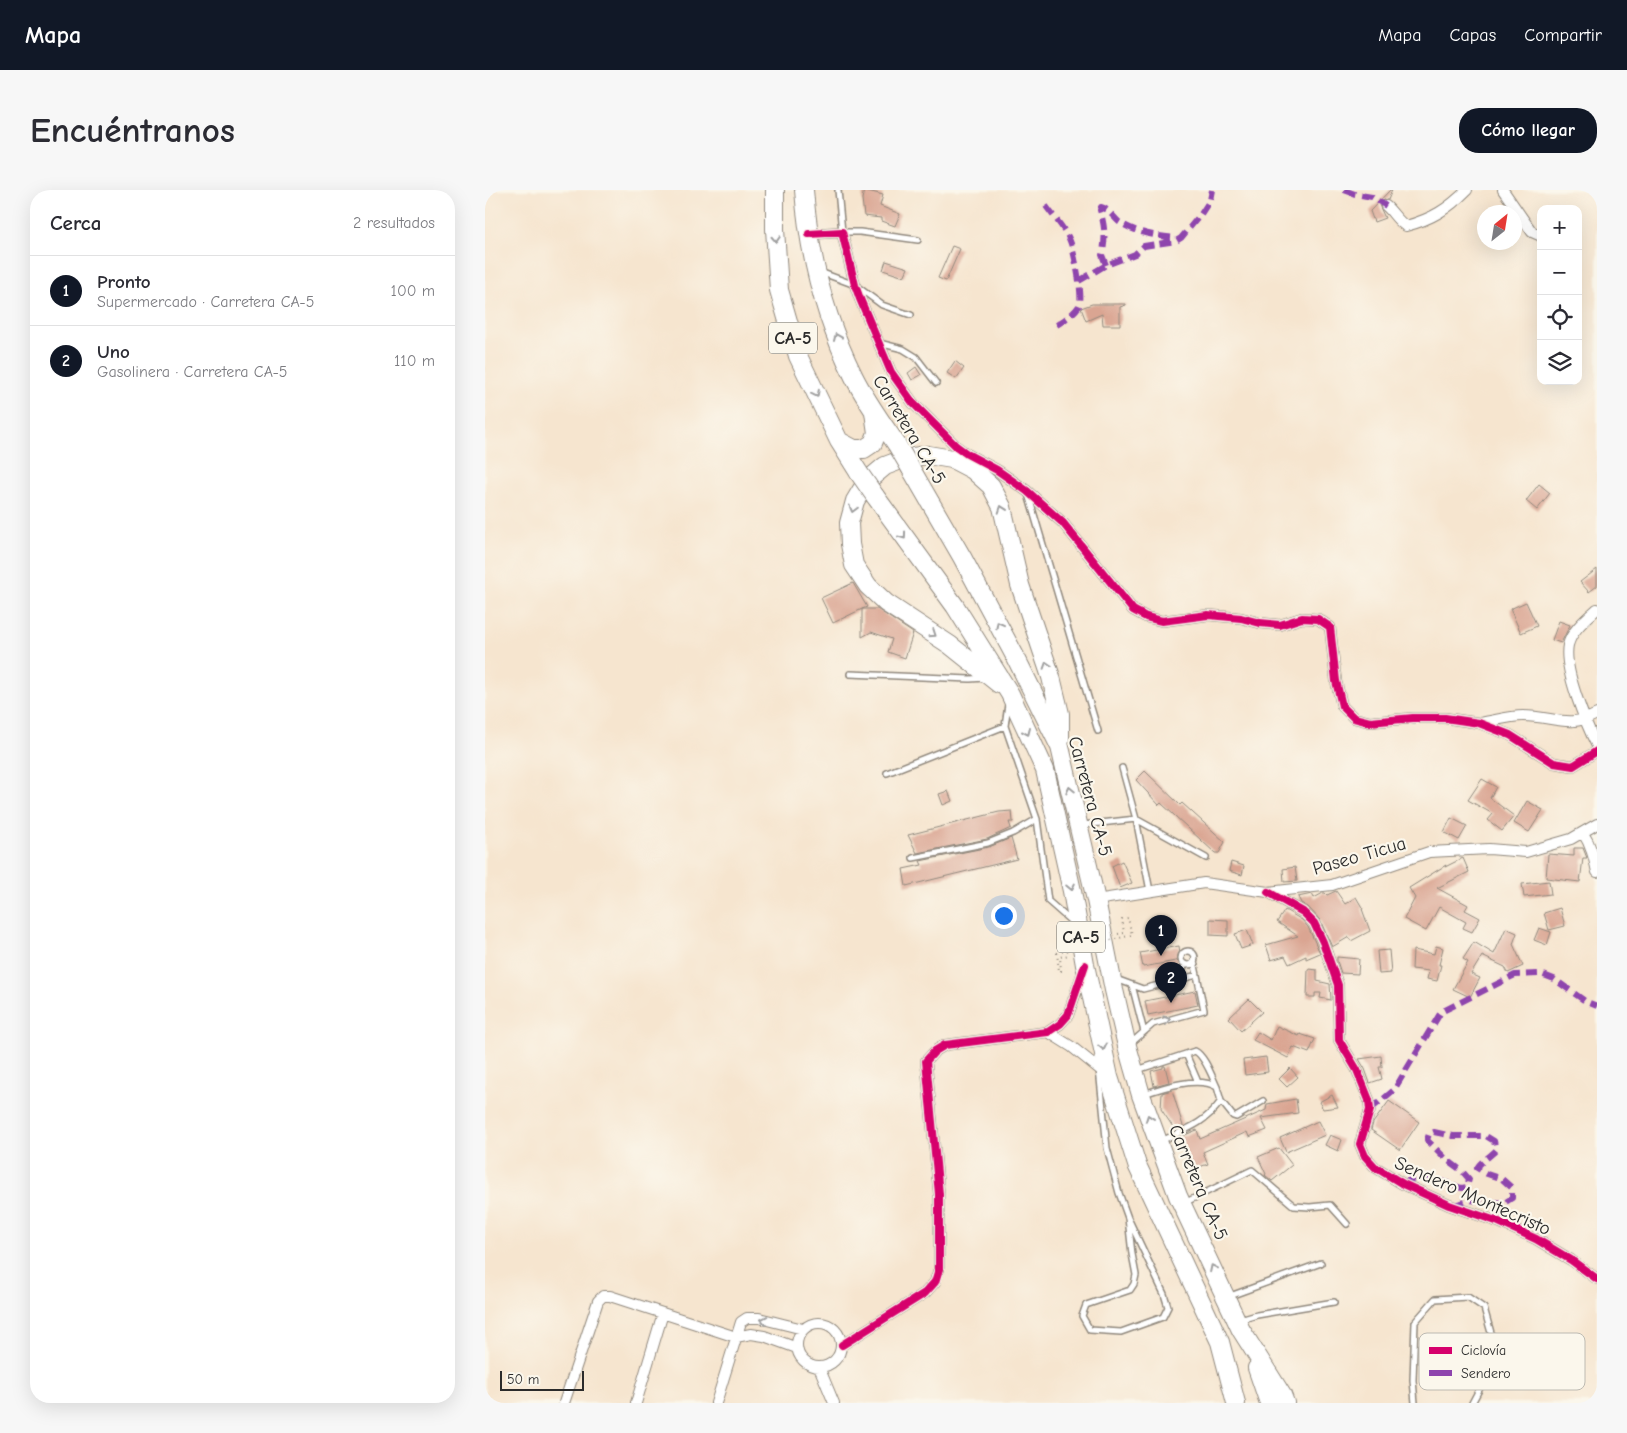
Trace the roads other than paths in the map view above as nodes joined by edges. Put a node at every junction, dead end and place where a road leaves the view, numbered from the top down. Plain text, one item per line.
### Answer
1 (775, 190) edge
2 (804, 190) edge
3 (838, 190) edge
4 (1467, 190) edge
5 (1503, 190) edge
6 (1386, 206) dead end
7 (842, 232) junction
8 (809, 234) junction
9 (1537, 234) edge
10 (918, 240) dead end
11 (815, 270) junction
12 (855, 285) junction
13 (911, 315) dead end
14 (878, 343) junction
15 (937, 383) dead end
16 (874, 412) junction
17 (946, 437) junction
18 (839, 440) junction
19 (943, 458) junction
20 (1027, 491) junction
21 (1597, 609) edge
22 (849, 674) dead end
23 (991, 678) junction
24 (1010, 694) junction
25 (1597, 714) edge
26 (1585, 720) junction
27 (1479, 723) junction
28 (1005, 726) junction
29 (1098, 731) dead end
30 (1597, 746) edge
31 (1060, 747) junction
32 (1597, 751) edge
33 (1122, 768) dead end
34 (887, 773) dead end
35 (1037, 819) junction
36 (1136, 819) junction
37 (1597, 824) edge
38 (1079, 826) junction
39 (1583, 833) junction
40 (913, 858) dead end
41 (1206, 858) dead end
42 (1597, 872) edge
43 (1150, 892) junction
44 (1268, 892) junction
45 (1096, 900) junction
46 (1079, 930) junction
47 (1194, 961) junction
48 (1185, 964) junction
49 (1085, 965) junction
50 (1197, 975) junction
51 (1112, 978) junction
52 (1179, 980) junction
53 (1132, 985) junction
54 (1048, 1032) junction
55 (1144, 1032) junction
56 (1127, 1046) junction
57 (1187, 1054) junction
58 (1134, 1071) junction
59 (1104, 1072) junction
60 (1198, 1082) junction
61 (1217, 1087) junction
62 (1141, 1095) junction
63 (1221, 1101) junction
64 (1263, 1101) dead end
65 (1158, 1142) junction
66 (1182, 1204) junction
67 (1129, 1218) junction
68 (1347, 1224) dead end
69 (1321, 1264) dead end
70 (1597, 1279) edge
71 (1227, 1297) junction
72 (1335, 1302) dead end
73 (663, 1313) junction
74 (1239, 1325) junction
75 (803, 1329) junction
76 (1491, 1333) edge
77 (736, 1337) junction
78 (842, 1344) junction
79 (797, 1348) junction
80 (819, 1368) junction
81 (1479, 1390) edge
82 (564, 1403) edge
83 (636, 1403) edge
84 (716, 1403) edge
85 (834, 1403) edge
86 (1236, 1403) edge
87 (1269, 1403) edge
88 (1285, 1403) edge
89 (1415, 1403) edge
90 (1471, 1403) edge

1 -> 18 highway, Carretera CA-5 / CA-5
2 - 8 highway, Carretera CA-5 / CA-5
3 - 7 lane
4 - 6 street
5 - 9 street
7 - 8 street
7 - 10 lane
7 - 12 street
8 - 11 highway, Carretera CA-5 / CA-5
11 - 12 lane
16 -> 11 highway, Carretera CA-5 / CA-5
12 - 13 lane
12 - 14 street
14 - 15 lane
14 - 17 street
16 - 18 highway
31 -> 16 highway, Carretera CA-5 / CA-5, bridge
17 - 19 street
17 - 20 street
18 -> 24 highway, Carretera CA-5 / CA-5, bridge
19 -> 23 highway
31 -> 19 highway
20 - 27 street
20 - 29 lane
21 - 26 street
22 - 23 lane
23 - 24 highway
24 - 28 lane
24 -> 46 highway, Carretera CA-5 / CA-5
25 - 26 street
26 - 27 street
26 - 30 street
27 - 32 street
28 - 34 lane
28 - 35 lane
38 -> 31 highway, Carretera CA-5 / CA-5
33 - 36 lane
35 - 40 lane
35 - 46 lane
36 - 38 lane
36 - 41 lane
36 - 43 lane
37 - 39 street, Paseo Ticua
38 - 45 highway, Carretera CA-5 / CA-5
39 - 42 street
39 - 44 street, Paseo Ticua
43 - 44 street, Paseo Ticua
43 - 45 street, Paseo Ticua
44 - 70 street, Sendero Montecristo
45 - 51 highway, Carretera CA-5 / CA-5
46 - 49 highway, Carretera CA-5 / CA-5
47 - 48 lane
47 - 48 lane
47 - 50 lane
48 - 52 lane
49 - 54 street
49 -> 59 highway, Carretera CA-5 / CA-5
50 - 52 lane
55 -> 50 lane
51 - 53 lane
51 - 56 highway, Carretera CA-5 / CA-5
52 - 53 lane
53 - 55 lane
54 - 59 street
54 - 78 street
55 - 56 lane
56 - 58 highway, Carretera CA-5 / CA-5
57 - 58 lane
57 - 60 lane
57 - 61 lane
58 - 62 highway, Carretera CA-5 / CA-5
59 - 67 lane
59 - 86 highway, Carretera CA-5 / CA-5
60 - 61 lane
60 - 62 lane
61 - 63 lane
65 -> 62 highway, Carretera CA-5 / CA-5
63 - 64 lane
63 - 65 lane
65 - 66 highway, Carretera CA-5 / CA-5
66 - 68 lane
71 -> 66 highway, Carretera CA-5 / CA-5
67 - 67 lane
69 - 71 lane
71 - 74 highway, Carretera CA-5 / CA-5
72 - 74 lane
73 - 77 street
73 - 82 street
73 - 83 street
74 - 87 highway
74 - 88 highway, Carretera CA-5 / CA-5
75 -> 77 street
75 - 78 street
75 - 79 street
76 - 89 lane
77 - 79 street
77 - 84 street
78 - 80 street
79 - 80 street
80 - 85 street
81 - 90 lane

